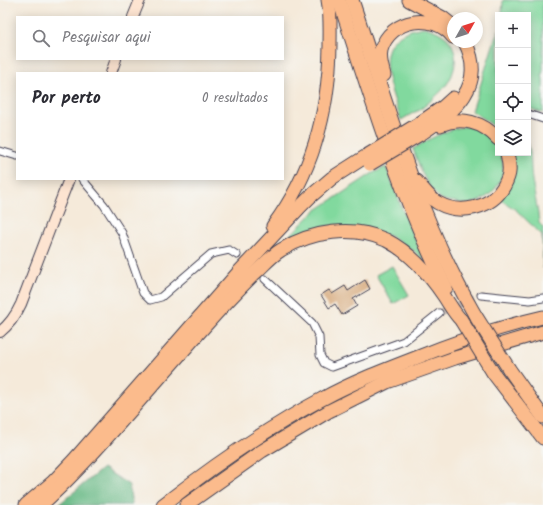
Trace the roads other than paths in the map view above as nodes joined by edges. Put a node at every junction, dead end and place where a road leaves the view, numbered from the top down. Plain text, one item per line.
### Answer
1 (140, 0) edge
2 (328, 0) edge
3 (339, 0) edge
4 (352, 0) edge
5 (409, 0) edge
6 (133, 16) edge
7 (447, 22) edge
8 (447, 31) edge
9 (458, 48) edge
10 (468, 48) edge
11 (116, 60) edge
12 (111, 72) edge
13 (382, 93) junction
14 (531, 115) edge
15 (543, 119) edge
16 (421, 128) junction
17 (495, 136) edge
18 (0, 151) edge
19 (16, 156) edge
20 (507, 156) edge
21 (369, 159) junction
22 (410, 174) junction
23 (69, 180) edge
24 (83, 180) edge
25 (237, 255) dead end
26 (238, 273) junction
27 (265, 279) dead end
28 (235, 292) junction
29 (481, 295) tunnel mouth
30 (543, 298) edge
31 (439, 312) tunnel mouth
32 (543, 317) edge
33 (461, 320) junction
34 (0, 332) edge
35 (543, 332) edge
36 (543, 417) edge
37 (543, 438) edge
38 (26, 505) edge
39 (41, 505) edge
40 (163, 505) edge
41 (186, 505) edge

1 - 6 street
2 - 26 highway
3 - 33 highway
4 - 13 highway
5 - 7 highway
8 - 13 highway
9 - 16 highway
10 - 16 highway
11 - 12 street
13 - 22 highway
14 - 15 street
16 - 17 highway
16 - 21 highway, bridge
18 - 19 street
20 - 22 highway
21 - 26 highway
21 - 28 highway
22 - 36 highway, bridge
23 - 34 street
24 - 25 street
26 - 38 highway
27 - 31 street
28 - 33 highway
28 - 39 highway
29 - 30 street
32 - 40 highway
33 - 37 highway, bridge
35 - 41 highway

